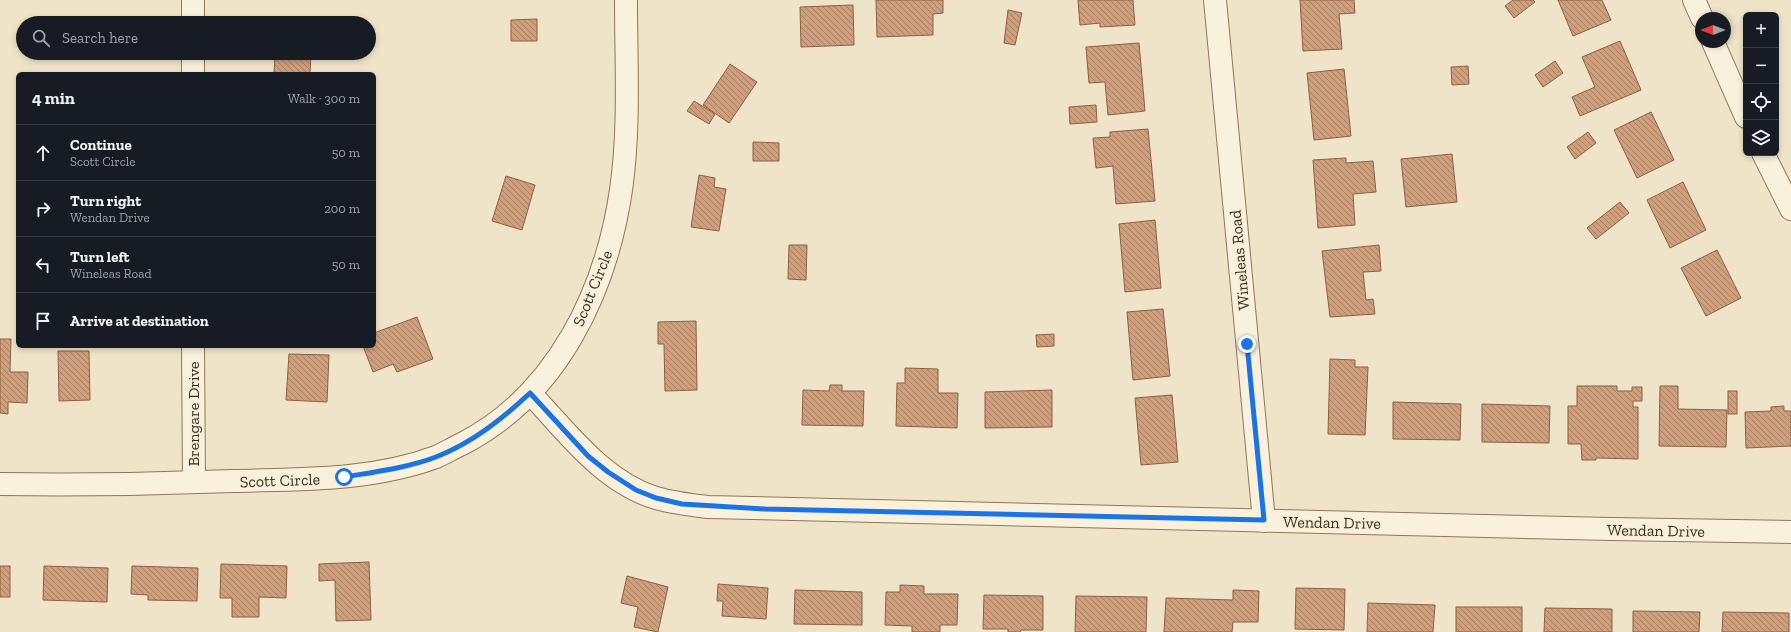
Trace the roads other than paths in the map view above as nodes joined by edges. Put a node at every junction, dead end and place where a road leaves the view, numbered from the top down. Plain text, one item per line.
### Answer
1 (193, 0) edge
2 (626, 0) edge
3 (1215, 0) edge
4 (1694, 0) edge
5 (1699, 12) edge
6 (193, 16) edge
7 (1716, 48) edge
8 (193, 60) edge
9 (193, 72) edge
10 (1743, 110) edge
11 (1764, 156) edge
12 (1791, 209) edge
13 (193, 348) edge
14 (530, 393) junction
15 (194, 482) junction
16 (0, 484) edge
17 (1264, 520) junction
18 (1791, 532) edge

1 - 6 street
2 - 14 street, Scott Circle
3 - 17 street, Wineleas Road
4 - 5 street
7 - 10 street
8 - 9 street
11 - 12 street
13 - 15 street, Brengare Drive
14 - 15 street, Scott Circle
14 - 17 street, Wendan Drive
15 - 16 street, Scott Circle
17 - 18 street, Wendan Drive

